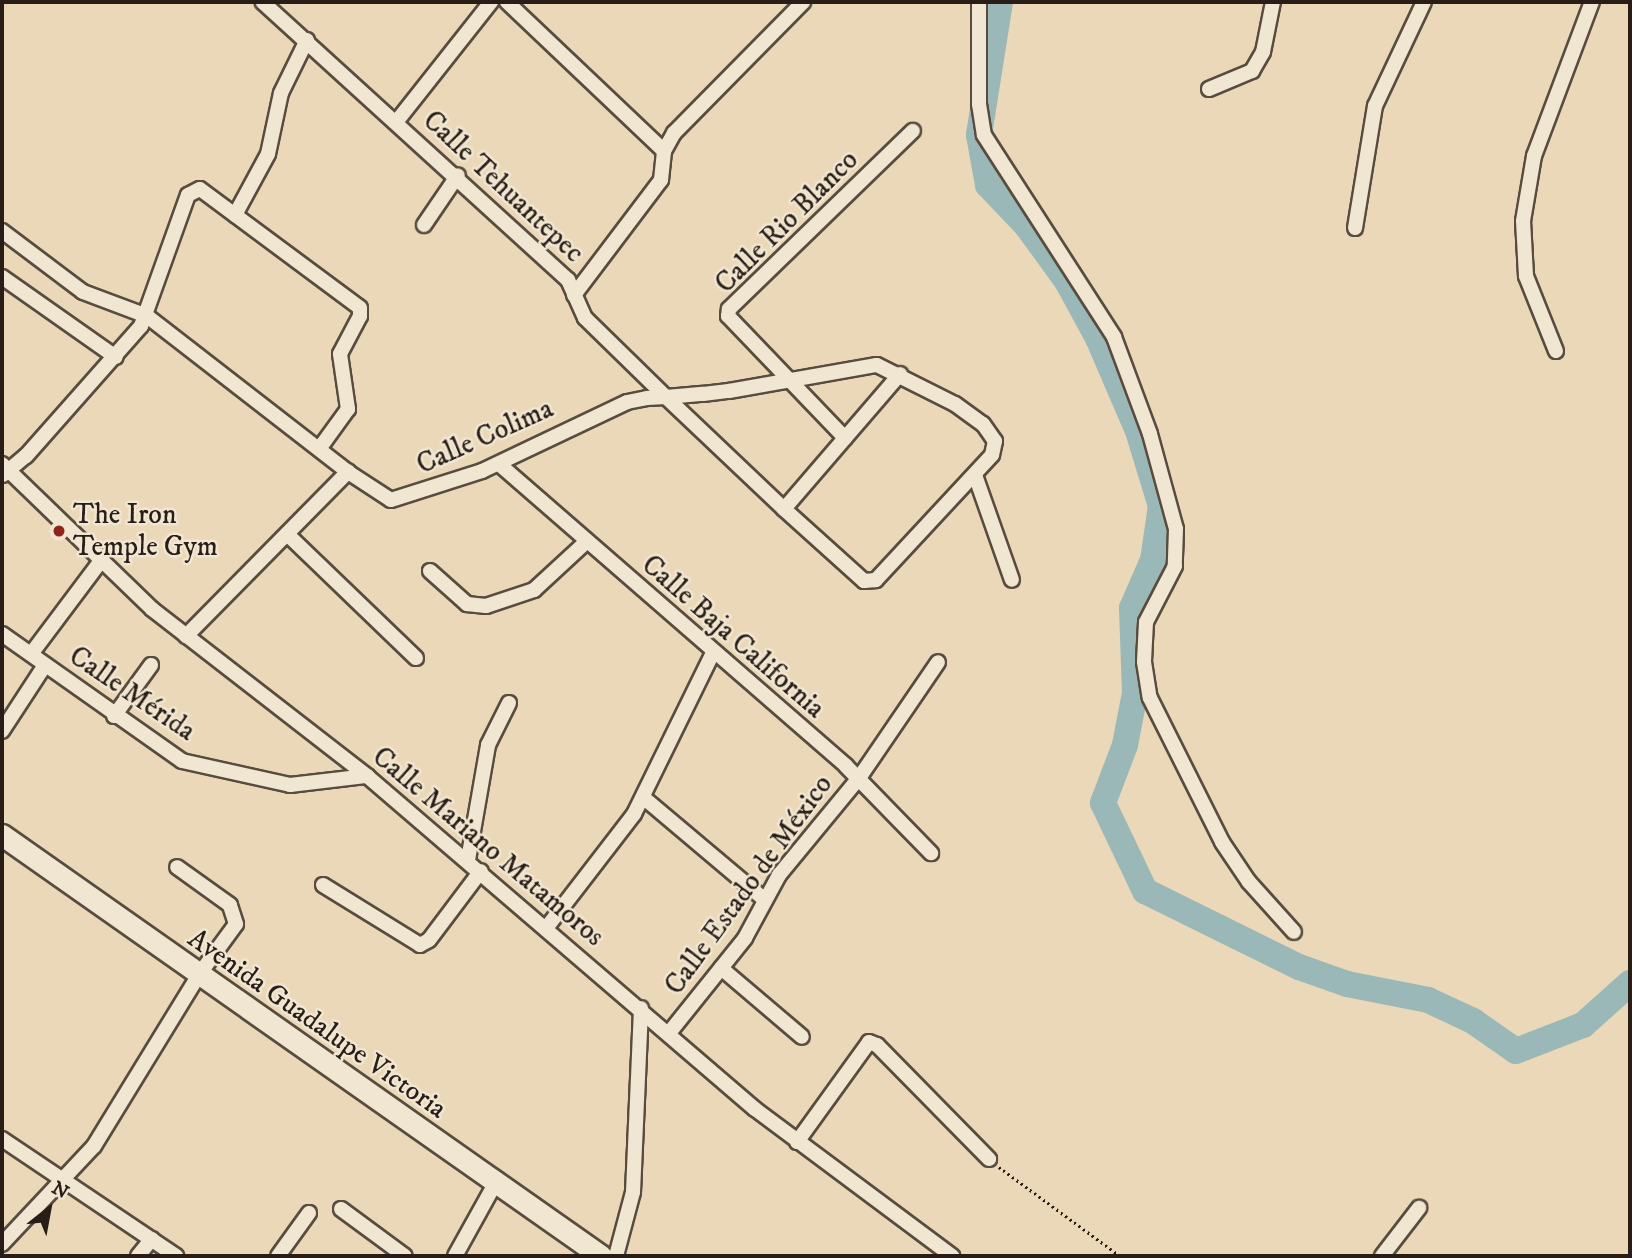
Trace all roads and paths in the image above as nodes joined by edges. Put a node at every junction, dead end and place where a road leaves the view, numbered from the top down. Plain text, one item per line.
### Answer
1 (262, 2) edge
2 (491, 2) edge
3 (507, 2) edge
4 (803, 2) edge
5 (979, 2) edge
6 (1273, 2) edge
7 (1424, 2) edge
8 (1592, 2) edge
9 (307, 40) junction
10 (1209, 89) dead end
11 (397, 121) junction
12 (913, 131) dead end
13 (664, 151) junction
14 (458, 176) junction
15 (235, 215) junction
16 (424, 225) dead end
17 (1355, 228) dead end
18 (6, 234) edge
19 (2, 250) edge
20 (2, 277) edge
21 (574, 295) junction
22 (147, 316) junction
23 (1556, 351) dead end
24 (116, 357) junction
25 (900, 374) junction
26 (786, 381) junction
27 (666, 397) junction
28 (845, 438) junction
29 (319, 449) junction
30 (499, 464) junction
31 (4, 470) edge
32 (348, 472) junction
33 (975, 475) junction
34 (784, 509) junction
35 (287, 534) junction
36 (586, 542) junction
37 (100, 562) junction
38 (430, 571) dead end
39 (1012, 580) dead end
40 (2, 634) edge
41 (186, 636) junction
42 (713, 653) junction
43 (32, 654) junction
44 (416, 658) dead end
45 (938, 662) dead end
46 (45, 665) junction
47 (151, 665) dead end
48 (509, 703) dead end
49 (114, 716) junction
50 (2, 731) edge
51 (367, 776) junction
52 (859, 778) junction
53 (644, 798) junction
54 (2, 835) edge
55 (930, 853) dead end
56 (468, 860) junction
57 (177, 867) dead end
58 (481, 871) junction
59 (323, 885) dead end
60 (765, 900) junction
61 (547, 927) junction
62 (1294, 932) dead end
63 (721, 968) junction
64 (198, 976) junction
65 (641, 1008) junction
66 (669, 1033) junction
67 (802, 1037) dead end
68 (2, 1139) edge
69 (797, 1142) junction
70 (989, 1159) joint
71 (67, 1179) junction
72 (496, 1182) junction
73 (1419, 1208) dead end
74 (341, 1209) dead end
75 (309, 1213) dead end
76 (152, 1239) junction
77 (2, 1244) edge
78 (138, 1256) edge
79 (176, 1256) edge
80 (278, 1256) edge
81 (405, 1256) edge
82 (455, 1256) edge
83 (601, 1256) edge
84 (616, 1256) edge
85 (952, 1256) edge
86 (1120, 1256) edge
87 (1382, 1256) edge

1 - 9 street, Calle Tehuantepec
2 - 11 street
3 - 13 street
4 - 13 street
5 - 62 street
6 - 10 street
7 - 17 street
8 - 23 street
9 - 11 street, Calle Tehuantepec
9 - 15 street
11 - 14 street, Calle Tehuantepec
12 - 26 street, Calle Rio Blanco
13 - 21 street
14 - 16 street
14 - 21 street, Calle Tehuantepec
15 - 22 street
15 - 29 street
18 - 19 street
18 - 22 street, Calle Colima
20 - 24 street
21 - 27 street, Calle Tehuantepec
22 - 24 street
22 - 29 street, Calle Colima
24 - 31 street
25 - 26 street, Calle Colima
25 - 28 street
25 - 33 street
26 - 27 street, Calle Colima
26 - 28 street, Calle Rio Blanco
27 - 30 street, Calle Colima
27 - 34 street, Calle Tehuantepec
28 - 34 street
29 - 32 street, Calle Colima
30 - 32 street, Calle Colima
30 - 36 street, Calle Baja California
31 - 37 street, Calle Mariano Matamoros
32 - 35 street
33 - 34 street
33 - 39 street
35 - 41 street
35 - 44 street
36 - 38 street
36 - 42 street, Calle Baja California
37 - 41 street, Calle Mariano Matamoros
37 - 43 street
40 - 43 street, Calle Mérida
41 - 51 street, Calle Mariano Matamoros
42 - 52 street, Calle Baja California
42 - 53 street
43 - 46 street, Calle Mérida
45 - 52 street, Calle Estado de México
46 - 49 street, Calle Mérida
46 - 50 street
47 - 49 street
48 - 56 street
49 - 51 street, Calle Mérida
51 - 56 street, Calle Mariano Matamoros
52 - 55 street, Calle Baja California
52 - 60 street, Calle Estado de México
53 - 60 street
53 - 61 street
54 - 64 main road, Avenida Guadalupe Victoria
56 - 58 street, Calle Mariano Matamoros
57 - 64 street
58 - 59 street
58 - 61 street, Calle Mariano Matamoros
60 - 63 street, Calle Estado de México
61 - 65 street, Calle Mariano Matamoros
63 - 66 street, Calle Estado de México
63 - 67 street
64 - 71 street
64 - 72 main road, Avenida Guadalupe Victoria
65 - 66 street, Calle Mariano Matamoros
65 - 84 street, Calle Estado de México
66 - 69 street, Calle Mariano Matamoros
68 - 71 street
69 - 70 street
69 - 85 street, Calle Mariano Matamoros
70 - 86 path
71 - 76 street
71 - 77 street
72 - 82 street
72 - 83 main road, Avenida Guadalupe Victoria
73 - 87 street
74 - 81 street
75 - 80 street
76 - 78 street
76 - 79 street

